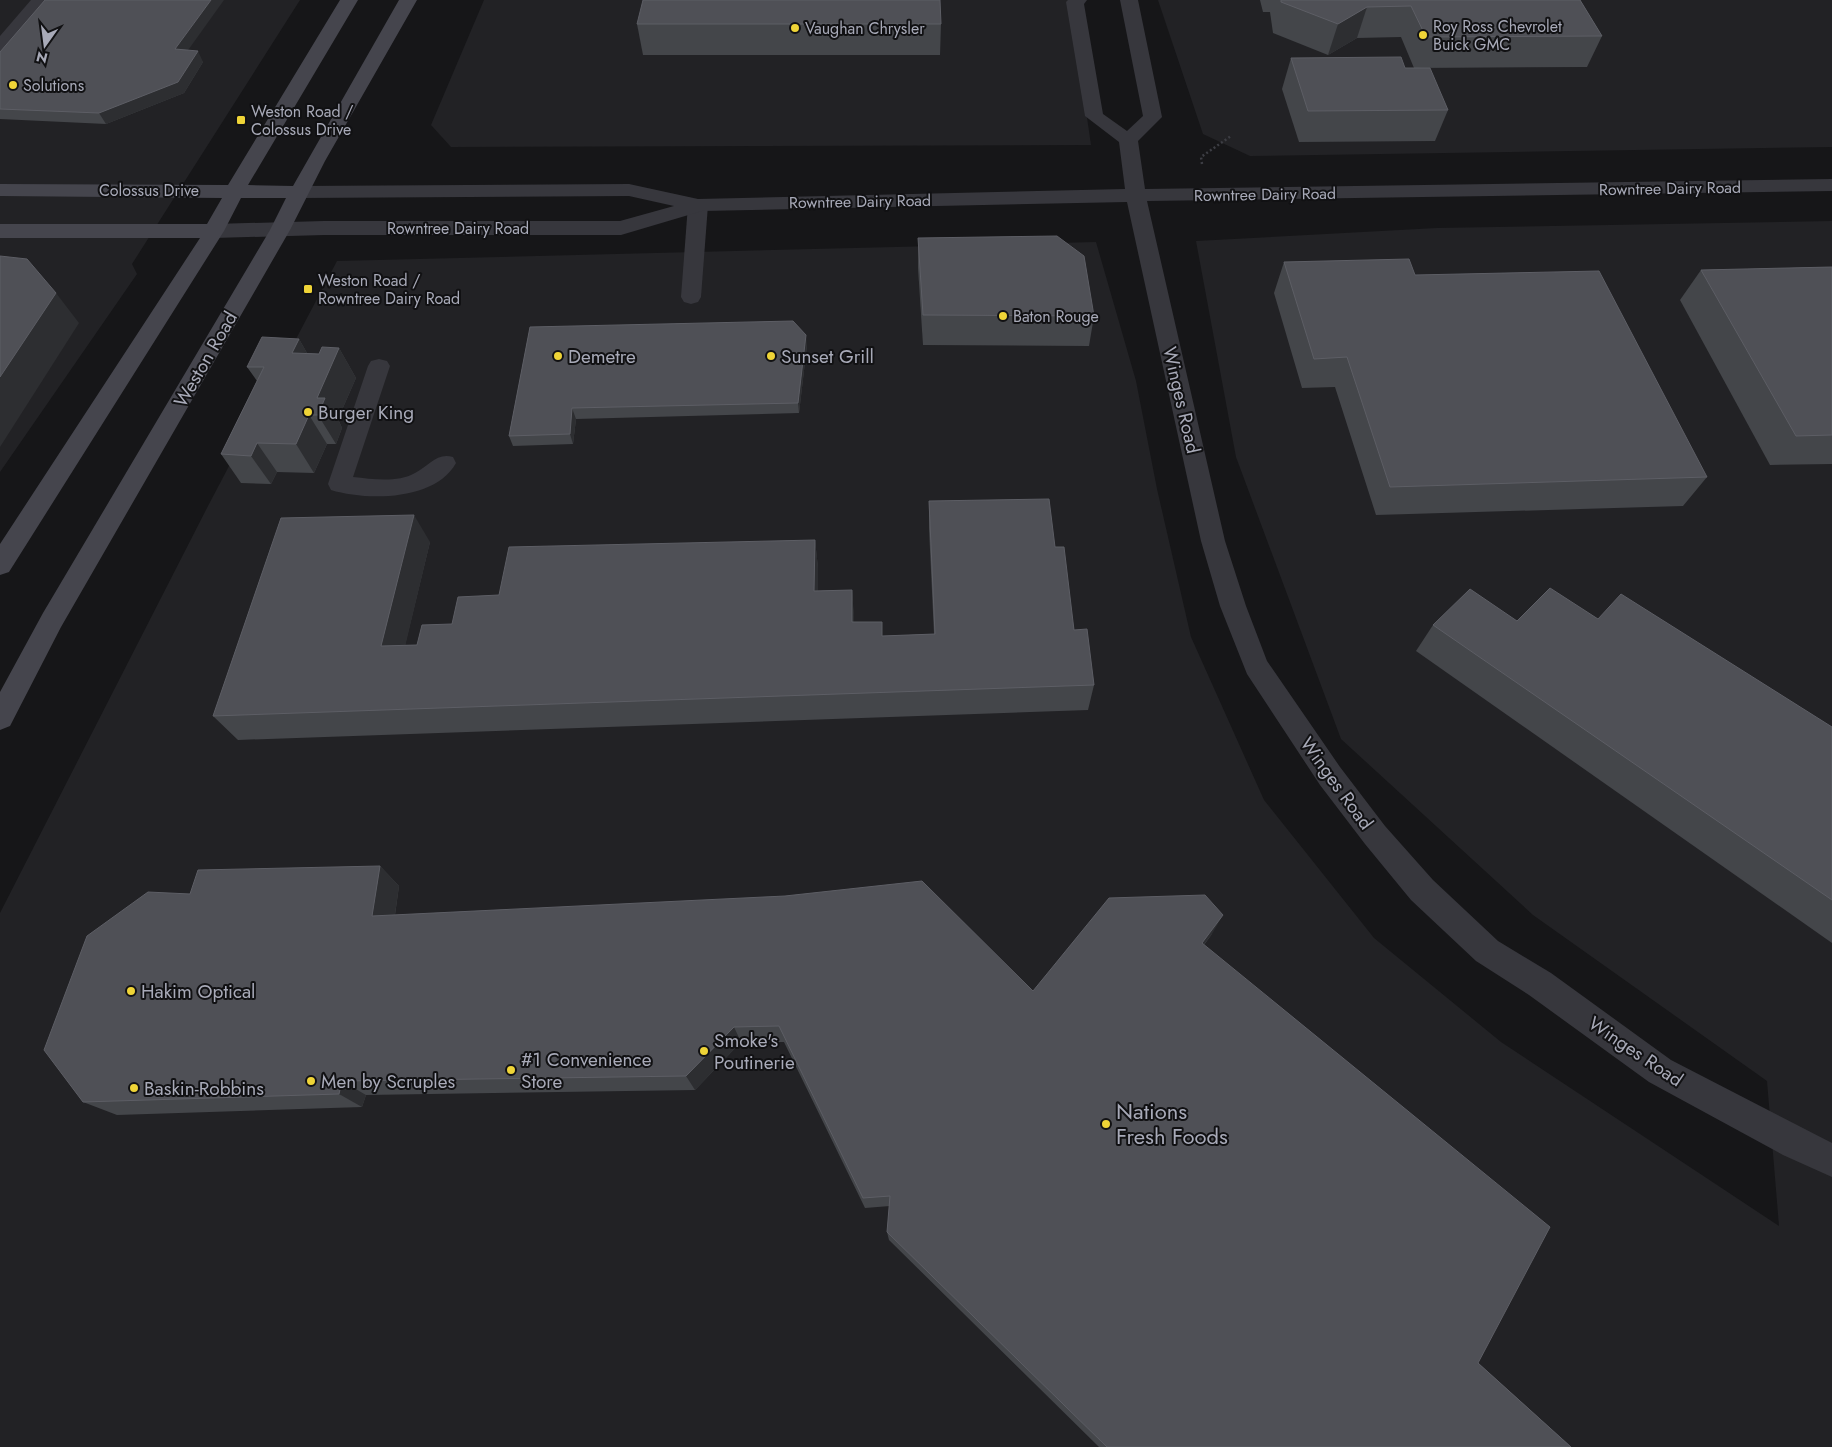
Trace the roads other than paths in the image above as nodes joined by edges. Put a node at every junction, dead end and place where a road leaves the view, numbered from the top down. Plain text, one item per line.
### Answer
1 (40, 0) edge
2 (349, 0) edge
3 (408, 0) edge
4 (1078, 0) edge
5 (1129, 0) edge
6 (0, 48) edge
7 (1128, 140) junction
8 (1832, 186) edge
9 (0, 190) edge
10 (235, 191) junction
11 (299, 192) junction
12 (1136, 196) junction
13 (698, 205) junction
14 (280, 230) junction
15 (0, 231) edge
16 (214, 231) junction
17 (691, 297) dead end
18 (380, 366) dead end
19 (445, 462) dead end
20 (0, 564) edge
21 (0, 718) edge
22 (1832, 1160) edge

1 - 6 lane
2 - 10 main road
3 - 11 main road, Weston Road
4 - 7 street
5 - 7 street
7 - 12 street, Winges Road
8 - 12 street, Rowntree Dairy Road
9 - 10 main road, Colossus Drive
10 - 11 main road, Colossus Drive
10 - 16 main road
11 - 13 street, Rowntree Dairy Road
11 - 14 main road, Weston Road
12 - 13 street, Rowntree Dairy Road
12 - 22 street, Winges Road
13 - 14 street, Rowntree Dairy Road
13 - 17 lane
14 - 16 street, Rowntree Dairy Road
14 - 21 main road, Weston Road
15 - 16 main road
16 - 20 main road
18 - 19 lane

